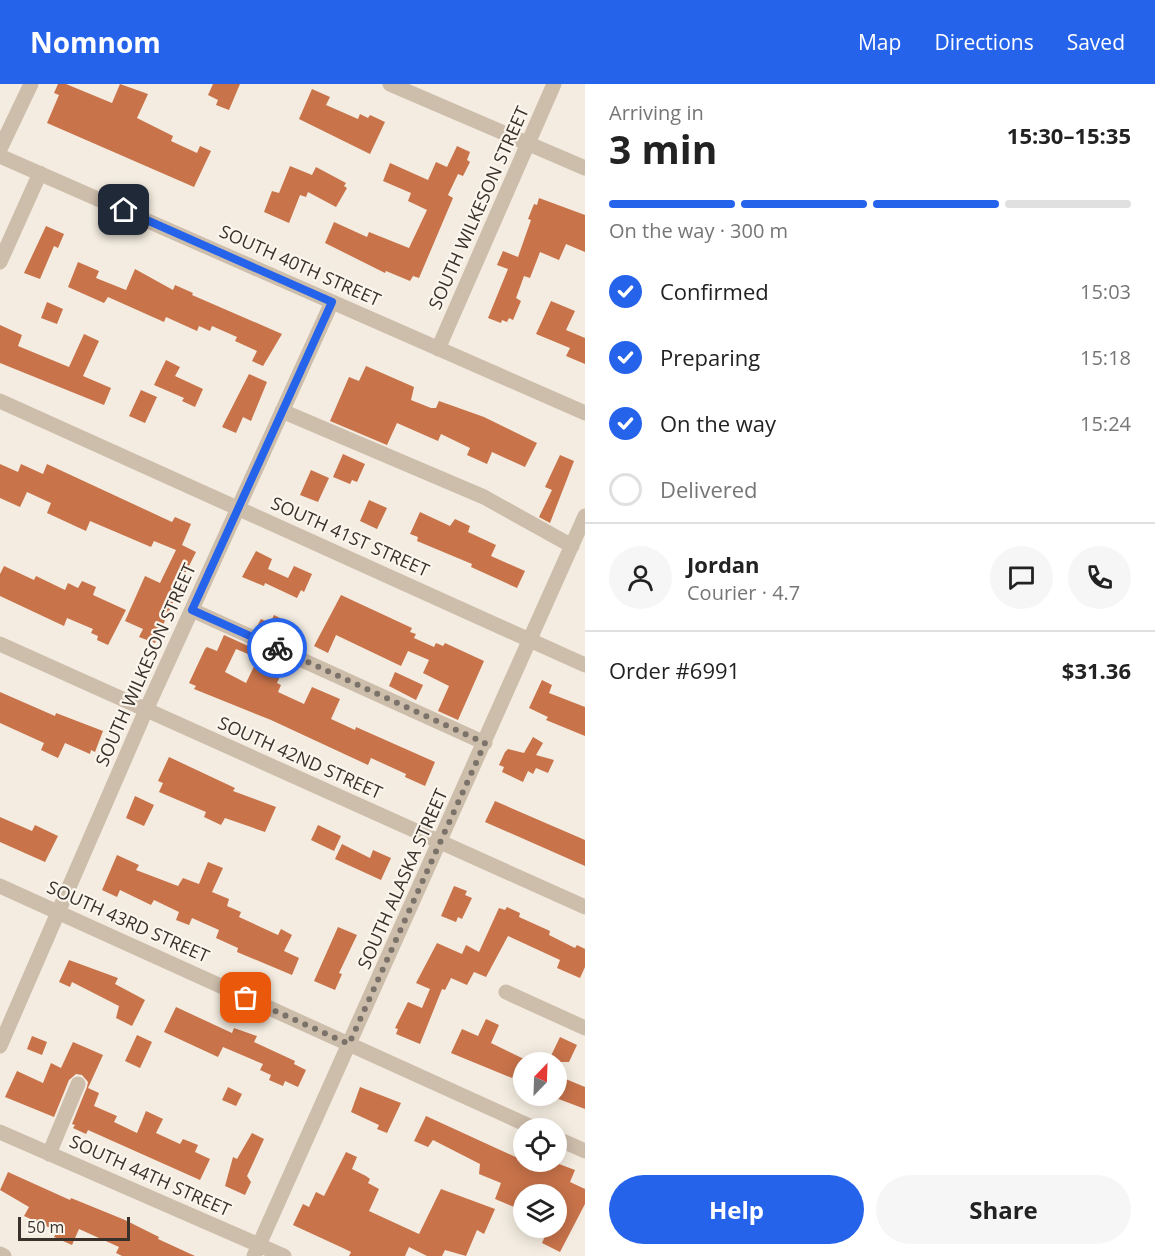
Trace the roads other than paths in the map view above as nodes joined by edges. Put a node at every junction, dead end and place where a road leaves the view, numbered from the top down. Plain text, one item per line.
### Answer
1 (31, 84) edge
2 (390, 84) edge
3 (554, 84) edge
4 (407, 87) edge
5 (529, 144) junction
6 (0, 149) edge
7 (0, 156) edge
8 (585, 168) edge
9 (40, 173) junction
10 (0, 262) edge
11 (332, 302) junction
12 (438, 348) junction
13 (0, 401) edge
14 (282, 411) junction
15 (585, 413) edge
16 (238, 508) junction
17 (585, 516) edge
18 (572, 546) junction
19 (192, 610) junction
20 (531, 641) junction
21 (0, 644) edge
22 (585, 665) edge
23 (146, 710) junction
24 (485, 743) junction
25 (440, 843) junction
26 (0, 886) edge
27 (585, 907) edge
28 (60, 913) junction
29 (506, 992) dead end
30 (585, 1028) edge
31 (349, 1044) junction
32 (0, 1046) edge
33 (78, 1084) dead end
34 (513, 1118) edge
35 (0, 1132) edge
36 (567, 1143) edge
37 (585, 1151) edge
38 (49, 1154) junction
39 (256, 1250) edge
40 (284, 1256) edge

1 - 6 street
2 - 4 street
3 - 5 street, SOUTH WILKESON STREET
4 - 5 street
5 - 8 street
5 - 12 street, SOUTH WILKESON STREET
7 - 9 street, SOUTH 40TH STREET
9 - 10 street
9 - 11 street, SOUTH 40TH STREET
11 - 12 street, SOUTH 40TH STREET
11 - 14 street, SOUTH WILKESON STREET
12 - 15 street, SOUTH 40TH STREET
13 - 16 street, SOUTH 41ST STREET
14 - 16 street, SOUTH WILKESON STREET
14 - 18 street
16 - 19 street, SOUTH WILKESON STREET
16 - 20 street, SOUTH 41ST STREET
17 - 18 street, SOUTH ALASKA STREET
18 - 20 street, SOUTH ALASKA STREET
19 - 23 street, SOUTH WILKESON STREET
19 - 24 street
20 - 22 street, SOUTH 41ST STREET
20 - 24 street, SOUTH ALASKA STREET
21 - 23 street, SOUTH 42ND STREET
23 - 25 street, SOUTH 42ND STREET
23 - 28 street, SOUTH WILKESON STREET
24 - 25 street, SOUTH ALASKA STREET
25 - 27 street, SOUTH 42ND STREET
25 - 31 street, SOUTH ALASKA STREET
26 - 28 street, SOUTH 43RD STREET
28 - 31 street, SOUTH 43RD STREET
28 - 32 street, SOUTH WILKESON STREET
29 - 30 street
31 - 34 street, SOUTH 43RD STREET
31 - 39 street, SOUTH ALASKA STREET
33 - 38 street
35 - 38 street, SOUTH 44TH STREET
36 - 37 street
38 - 39 street, SOUTH 44TH STREET
39 - 40 street, SOUTH 44TH STREET

